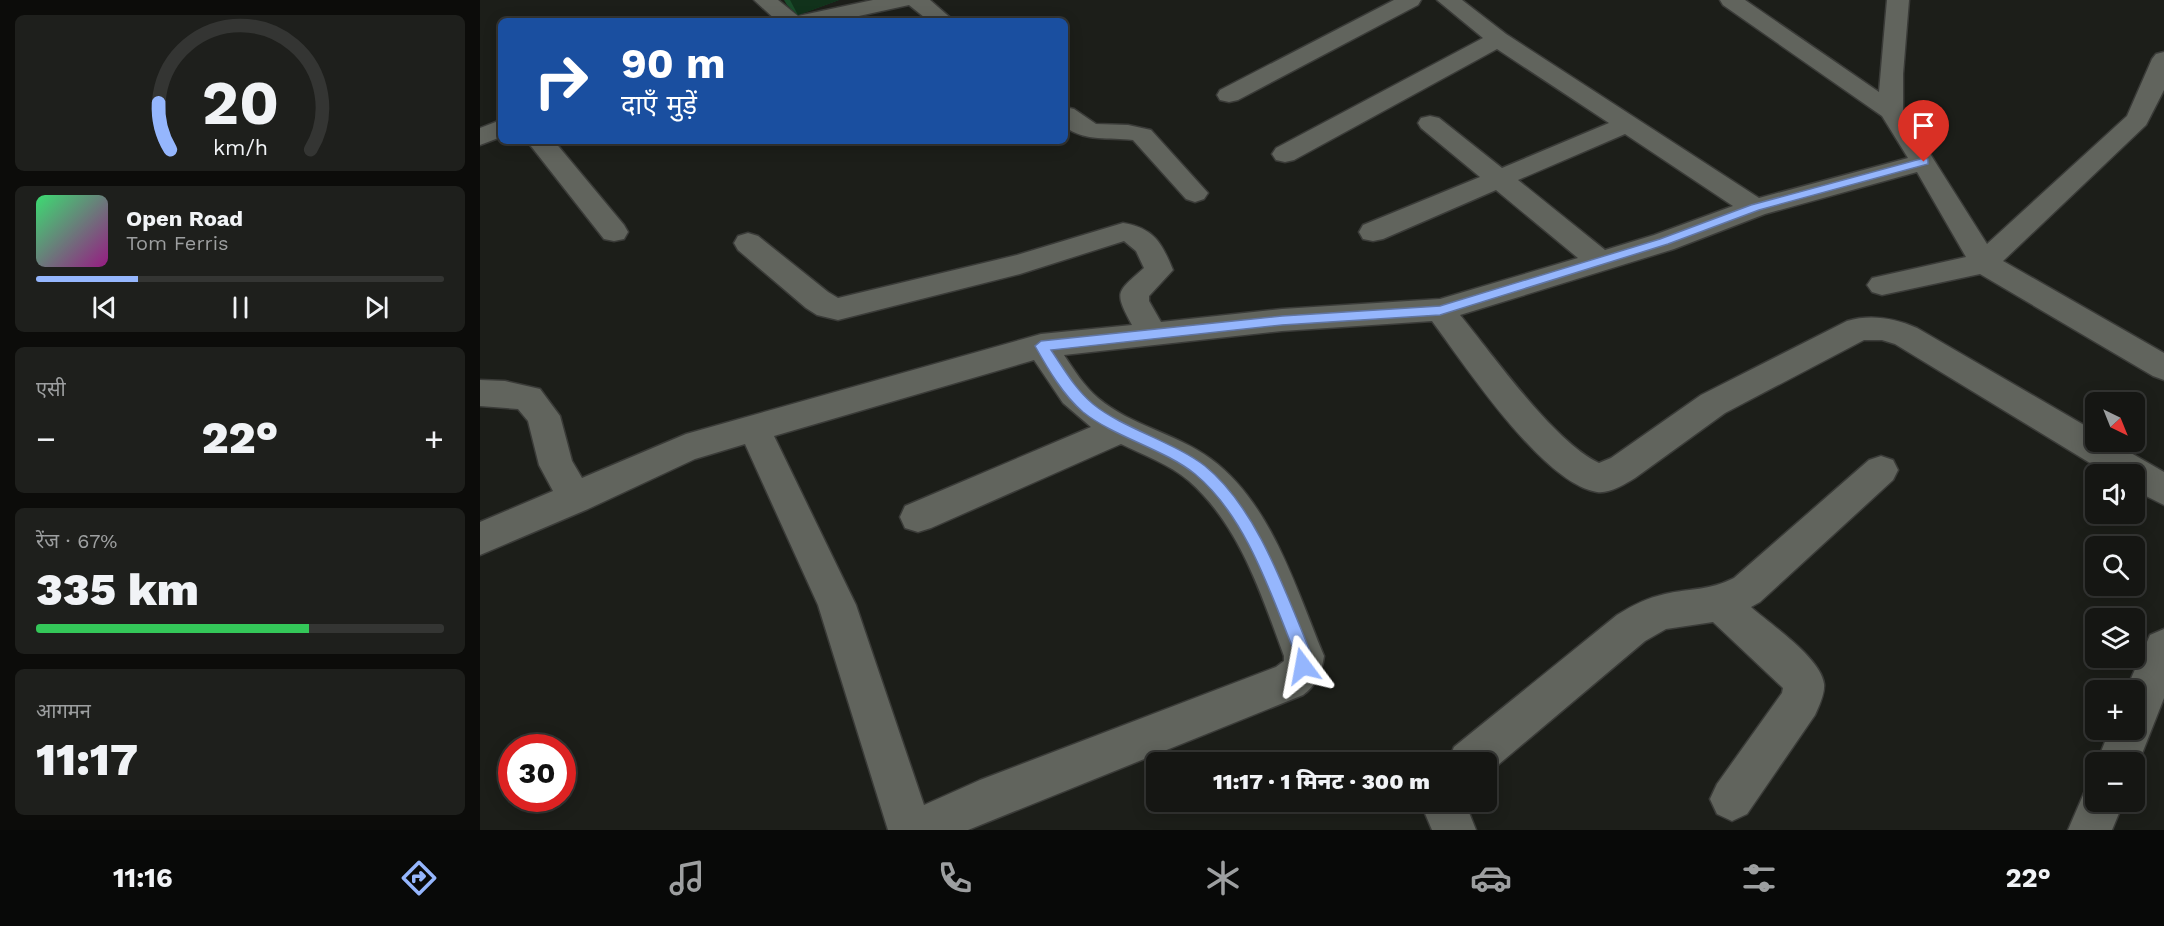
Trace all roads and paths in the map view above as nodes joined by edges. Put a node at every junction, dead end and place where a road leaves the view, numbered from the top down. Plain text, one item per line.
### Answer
1 (765, 0) edge
2 (903, 0) edge
3 (915, 0) edge
4 (1410, 0) edge
5 (1448, 0) edge
6 (1731, 0) edge
7 (1898, 0) edge
8 (786, 18) edge
9 (819, 18) edge
10 (939, 18) edge
11 (1498, 39) junction
12 (2164, 59) edge
13 (1229, 95) dead end
14 (1891, 111) junction
15 (1068, 116) edge
16 (1430, 123) dead end
17 (1625, 124) junction
18 (498, 129) edge
19 (480, 137) edge
20 (542, 144) edge
21 (1285, 154) dead end
22 (1924, 162) junction
23 (1499, 179) junction
24 (1195, 193) dead end
25 (1755, 208) junction
26 (614, 232) dead end
27 (1373, 232) dead end
28 (748, 243) dead end
29 (1600, 261) junction
30 (1984, 263) junction
31 (1882, 285) dead end
32 (1440, 310) junction
33 (1152, 334) junction
34 (1041, 346) junction
35 (2164, 368) edge
36 (480, 393) edge
37 (754, 428) junction
38 (1123, 428) junction
39 (1881, 470) dead end
40 (2164, 490) edge
41 (576, 498) junction
42 (918, 517) dead end
43 (480, 539) edge
44 (1720, 604) junction
45 (2164, 648) edge
46 (2145, 694) edge
47 (1481, 752) edge
48 (1732, 799) dead end
49 (1446, 812) edge
50 (2097, 812) edge
51 (910, 830) edge
52 (918, 830) edge
53 (1454, 830) edge
54 (2090, 830) edge

1 - 8 street
2 - 9 street
3 - 10 street
4 - 13 street
5 - 11 street
6 - 14 street
7 - 14 street
11 - 17 street
11 - 21 street
12 - 30 street
14 - 22 street
15 - 24 street
16 - 23 street
17 - 23 street
17 - 25 street
18 - 19 street
20 - 26 street
22 - 25 street
22 - 30 street
23 - 27 street
23 - 29 street
25 - 29 street
28 - 33 street
29 - 32 street
30 - 31 street
30 - 35 street
32 - 33 street
32 - 40 street
33 - 34 street
34 - 37 street
34 - 38 street
36 - 41 street
37 - 41 street
37 - 51 street
38 - 42 street
38 - 52 street
39 - 44 street
41 - 43 street
44 - 47 street
44 - 48 street
45 - 46 street
49 - 53 street
50 - 54 street

